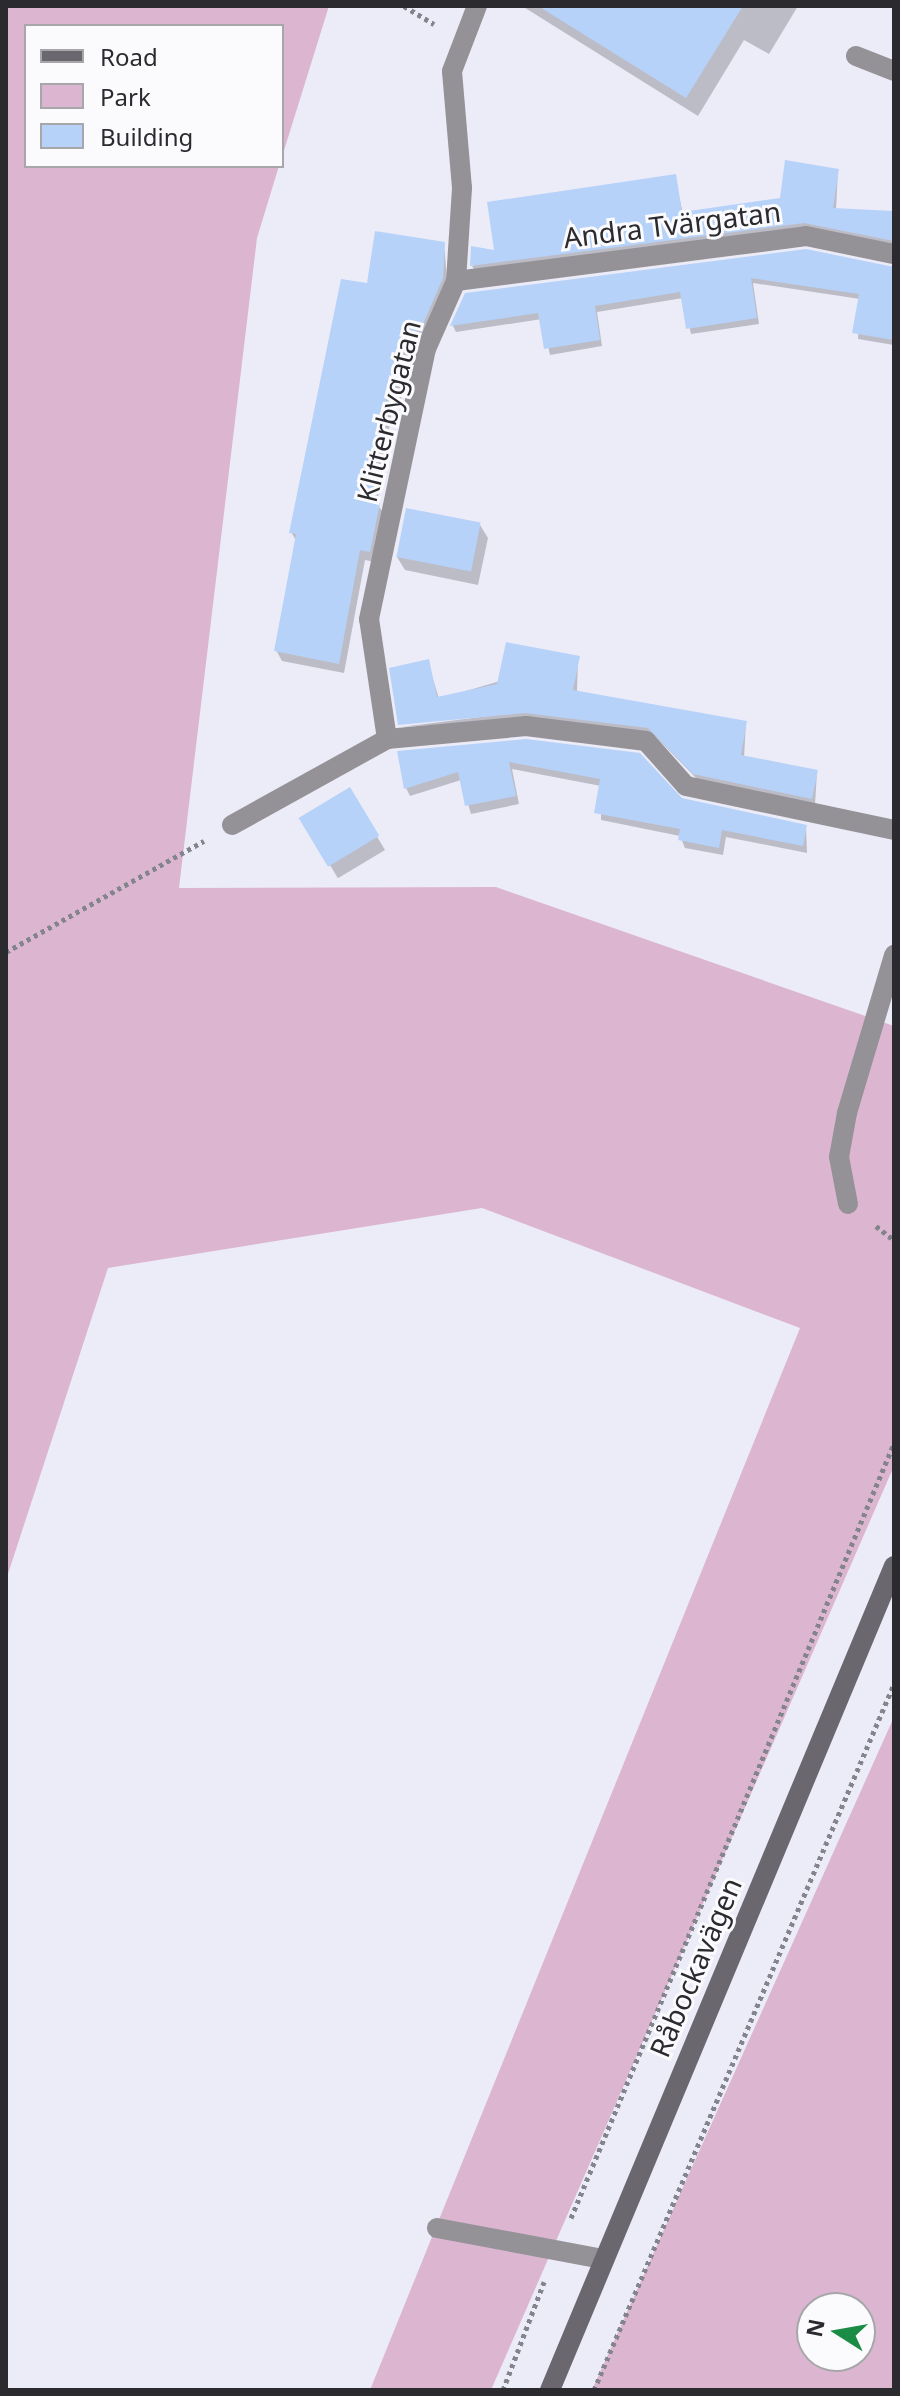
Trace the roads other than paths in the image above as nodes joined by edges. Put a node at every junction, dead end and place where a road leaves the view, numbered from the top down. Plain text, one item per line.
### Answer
1 (477, 6) edge
2 (856, 56) dead end
3 (894, 71) edge
4 (894, 254) edge
5 (456, 281) junction
6 (387, 739) junction
7 (232, 825) road end
8 (894, 830) edge
9 (894, 955) edge
10 (848, 1204) dead end
11 (894, 1566) edge
12 (437, 2228) dead end
13 (603, 2259) junction
14 (550, 2390) edge

1 - 5 lane, Klitterbygatan
2 - 3 lane
4 - 5 lane, Andra Tvärgatan
5 - 6 lane, Klitterbygatan
6 - 7 lane
6 - 8 lane
9 - 10 lane
11 - 13 street, Råbockavägen
12 - 13 lane
13 - 14 street, Råbockavägen

